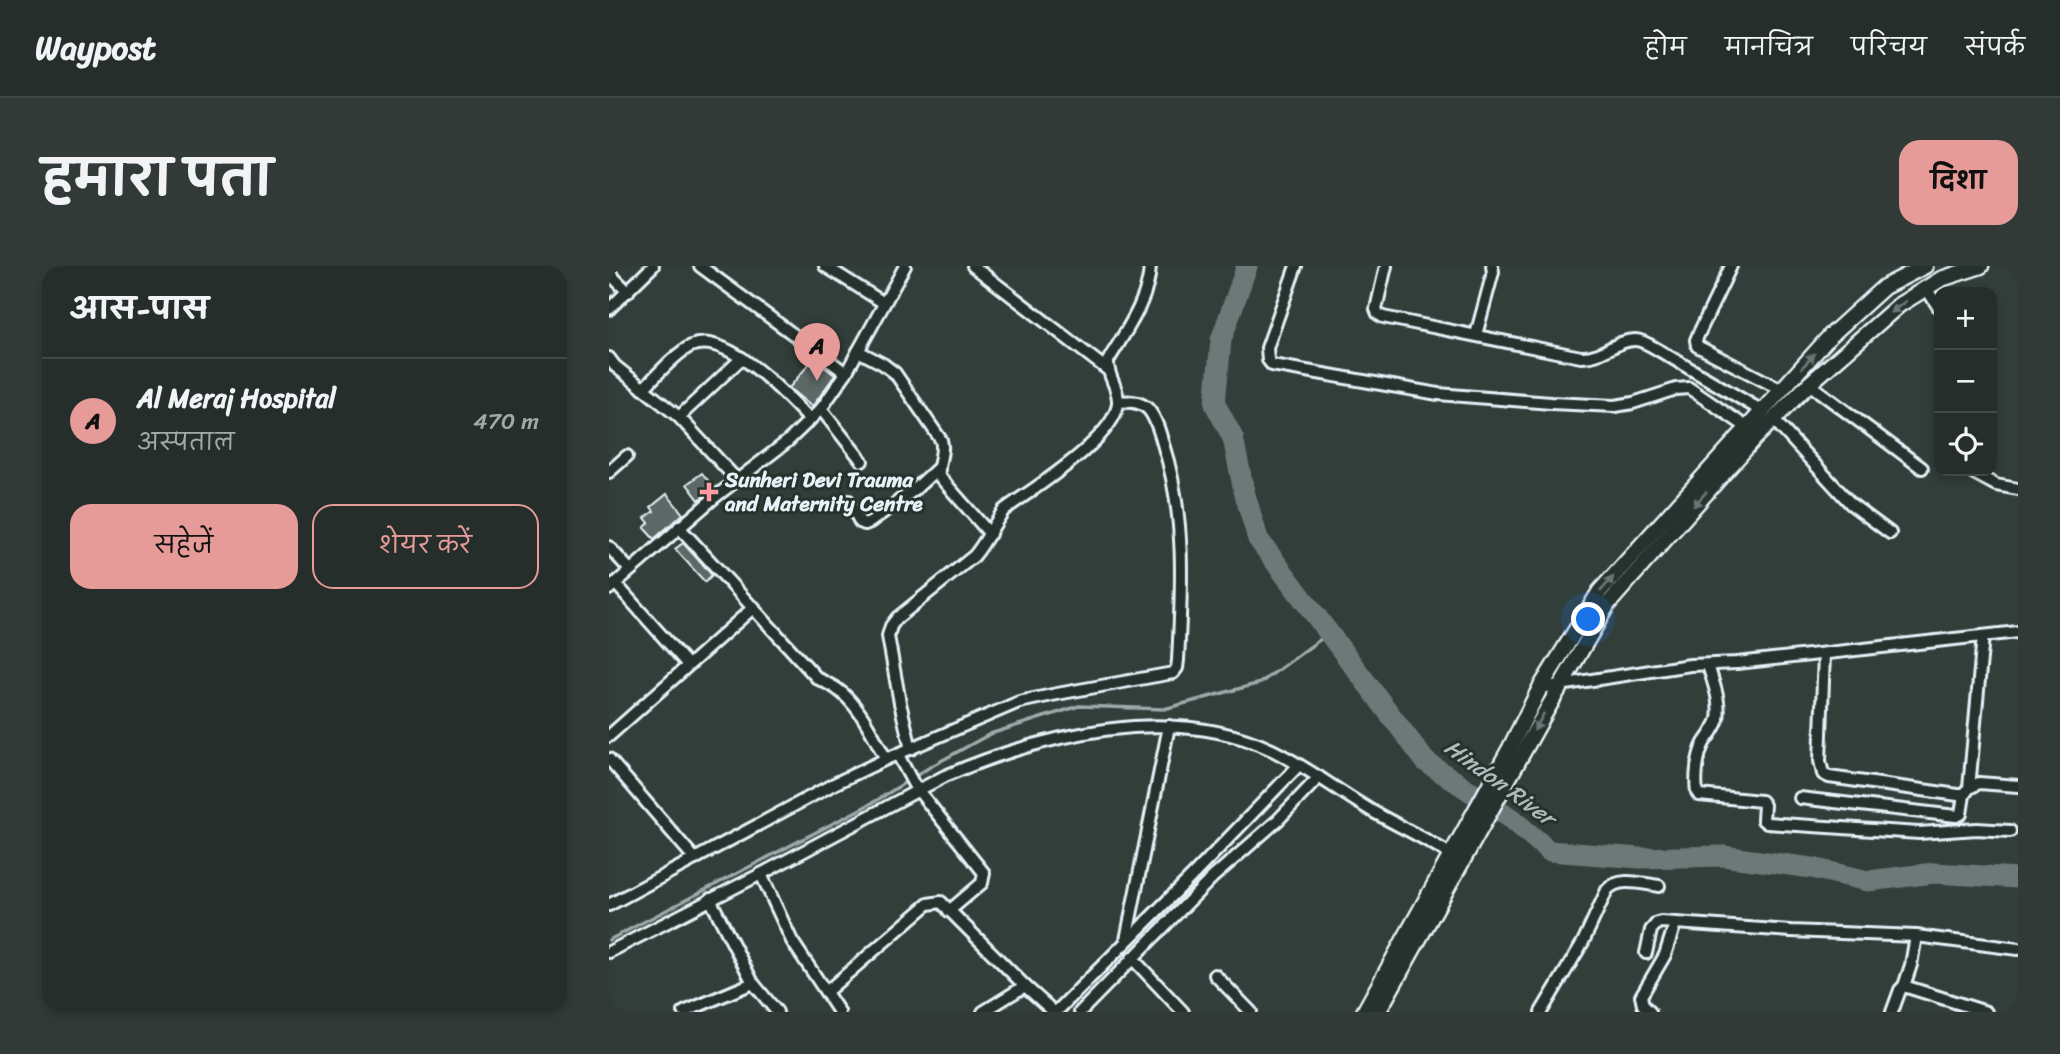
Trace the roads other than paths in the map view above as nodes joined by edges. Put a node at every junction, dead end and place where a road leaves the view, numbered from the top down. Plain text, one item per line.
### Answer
1 (653, 266) edge
2 (700, 266) edge
3 (825, 266) edge
4 (905, 266) edge
5 (973, 266) edge
6 (1150, 266) edge
7 (1297, 266) edge
8 (1386, 266) edge
9 (1492, 266) edge
10 (1731, 266) edge
11 (1925, 266) edge
12 (1981, 266) edge
13 (609, 273) edge
14 (1926, 288) junction
15 (628, 292) junction
16 (1934, 300) edge
17 (884, 303) junction
18 (609, 309) edge
19 (1476, 335) junction
20 (858, 351) junction
21 (609, 358) edge
22 (742, 358) junction
23 (1108, 370) junction
24 (846, 373) junction
25 (1809, 384) junction
26 (643, 389) junction
27 (1782, 390) junction
28 (1118, 402) junction
29 (821, 410) junction
30 (1768, 415) junction
31 (679, 417) junction
32 (810, 420) junction
33 (1748, 428) junction
34 (627, 456) dead end
35 (862, 461) dead end
36 (938, 468) junction
37 (1922, 468) dead end
38 (609, 472) edge
39 (1980, 476) edge
40 (737, 480) junction
41 (2018, 489) edge
42 (849, 500) dead end
43 (679, 527) junction
44 (1890, 533) dead end
45 (990, 534) junction
46 (609, 547) edge
47 (630, 570) junction
48 (612, 586) edge
49 (754, 607) junction
50 (2017, 630) edge
51 (1983, 636) junction
52 (1565, 648) junction
53 (1824, 654) junction
54 (1577, 657) junction
55 (688, 665) junction
56 (1708, 665) junction
57 (1560, 686) junction
58 (1540, 688) junction
59 (1169, 726) junction
60 (609, 736) edge
61 (911, 749) junction
62 (1516, 751) junction
63 (900, 758) junction
64 (609, 759) edge
65 (887, 759) junction
66 (1310, 771) junction
67 (2018, 786) edge
68 (916, 788) junction
69 (1966, 792) junction
70 (1800, 798) dead end
71 (2010, 831) dead end
72 (1456, 855) junction
73 (695, 859) junction
74 (761, 874) junction
75 (1659, 886) dead end
76 (711, 899) junction
77 (609, 905) edge
78 (949, 911) junction
79 (1675, 923) junction
80 (1916, 936) junction
81 (1126, 943) junction
82 (2018, 948) edge
83 (609, 952) edge
84 (1646, 953) dead end
85 (1132, 958) junction
86 (1215, 975) dead end
87 (753, 983) junction
88 (1025, 986) junction
89 (1904, 986) junction
90 (1384, 990) junction
91 (826, 992) junction
92 (684, 1012) edge
93 (777, 1012) edge
94 (839, 1012) edge
95 (983, 1012) edge
96 (1055, 1012) edge
97 (1080, 1012) edge
98 (1183, 1012) edge
99 (1251, 1012) edge
100 (1364, 1012) edge
101 (1378, 1012) edge
102 (1541, 1012) edge
103 (1650, 1012) edge
104 (1892, 1012) edge
105 (1986, 1012) edge

1 - 15 street
2 - 24 street
3 - 17 street
4 - 17 street
5 - 23 street
6 - 23 street
7 - 33 street
8 - 19 street
9 - 19 street
10 - 27 street
27 -> 11 main road
12 - 14 main road
13 - 15 street
14 - 16 street
14 -> 25 main road
15 - 18 street
17 - 20 street
19 - 30 street
20 - 24 street
20 - 36 street
21 - 26 street
22 - 26 street
22 - 31 street
22 - 32 street
23 - 28 street
24 - 29 street
25 - 30 main road
25 - 37 street
26 - 31 street
27 - 30 main road
28 - 45 street
28 - 61 street
29 - 32 street
29 - 35 street
30 - 33 main road
30 - 44 street
30 -> 54 main road
31 - 40 street
32 - 40 street
52 -> 33 main road
34 - 38 street
36 - 42 street
36 - 45 street
39 - 41 street
40 - 43 street
43 - 47 street
43 - 49 street
45 - 61 street
46 - 47 street
47 - 48 street
48 - 55 street
49 - 55 street
49 - 65 street
50 - 51 street
51 - 53 street
51 - 69 street
52 - 54 main road
52 - 58 main road
53 - 56 street
53 - 69 street
54 - 57 main road
55 - 60 street
56 - 57 street
56 - 71 street
57 - 58 street
57 -> 62 main road
58 - 62 main road
59 - 66 street
59 - 68 street
59 - 81 street
61 - 63 street
62 - 72 main road
63 - 65 street
63 - 68 street
64 - 73 street
65 - 73 street
66 - 72 street
66 - 81 street
66 - 85 street
67 - 69 street
68 - 74 street
68 - 78 street
69 - 70 street
72 - 90 main road
73 - 77 street
74 - 76 street
74 - 91 street
75 - 102 street
76 - 83 street
76 - 87 street
78 - 88 street
78 - 91 street
79 - 80 street
79 - 84 street
79 - 103 street
80 - 82 street
80 - 89 street
81 - 96 street
85 - 97 street
85 - 98 street
86 - 99 street
87 - 92 street
87 - 93 street
88 - 95 street
88 - 96 street
89 - 104 street
89 - 105 street
90 - 100 main road
90 - 101 main road
91 - 94 street

